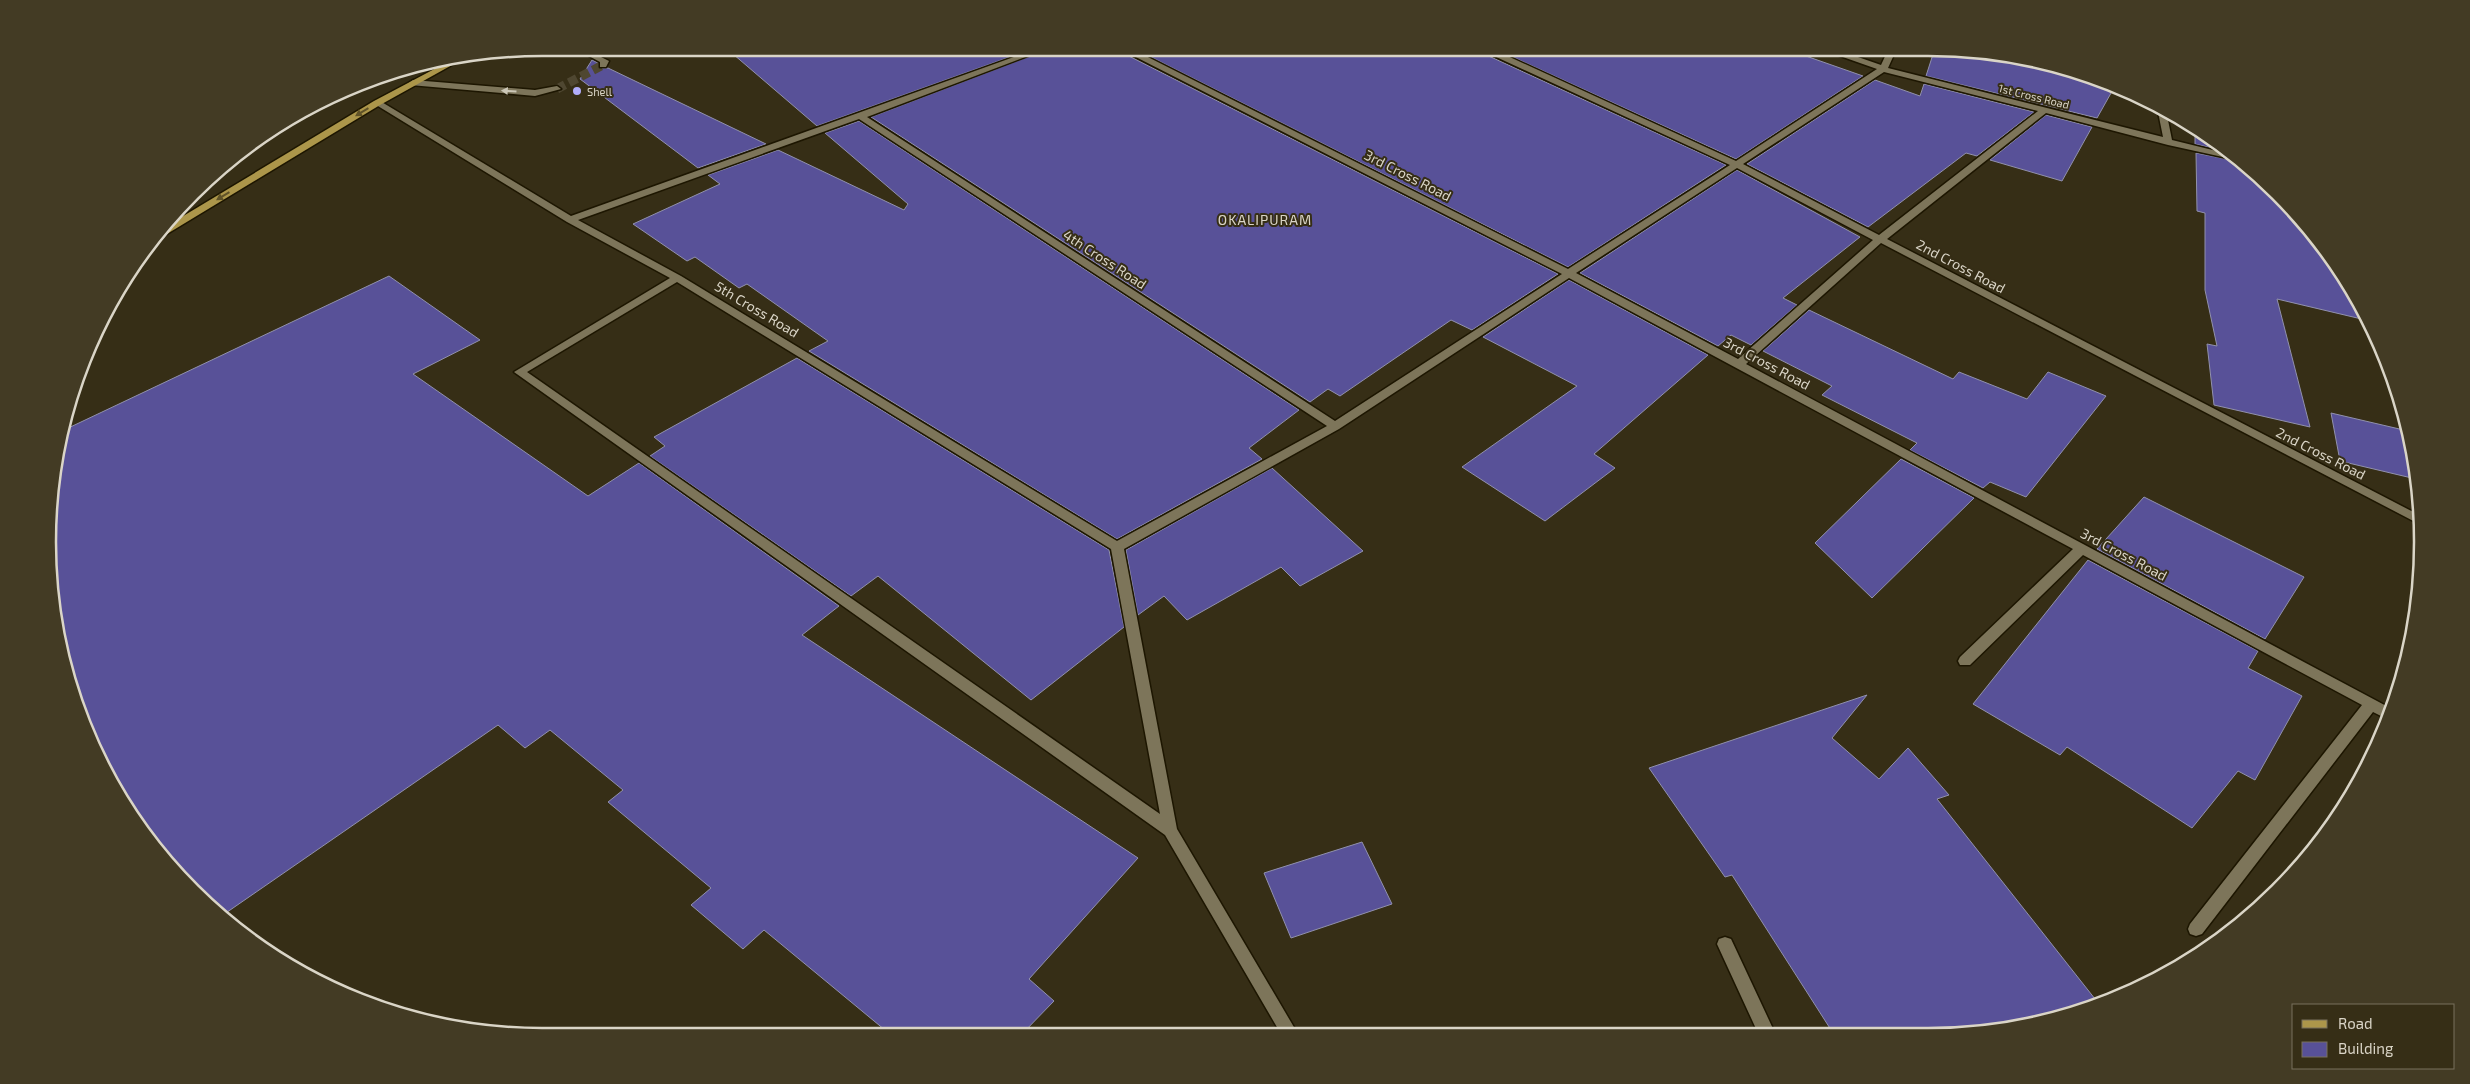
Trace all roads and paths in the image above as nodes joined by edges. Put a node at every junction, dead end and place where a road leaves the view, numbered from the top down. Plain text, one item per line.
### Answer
1 (595, 56) edge
2 (1023, 56) edge
3 (1141, 56) edge
4 (1501, 56) edge
5 (1848, 56) edge
6 (1889, 56) edge
7 (603, 65) dead end
8 (444, 67) edge
9 (1883, 69) junction
10 (413, 83) junction
11 (557, 89) tunnel mouth
12 (377, 103) junction
13 (2044, 110) junction
14 (860, 116) junction
15 (2163, 117) edge
16 (2168, 142) junction
17 (2221, 155) edge
18 (1736, 164) junction
19 (570, 220) junction
20 (174, 226) edge
21 (1880, 239) junction
22 (1568, 273) junction
23 (677, 278) junction
24 (1739, 364) junction
25 (1335, 426) junction
26 (2413, 517) edge
27 (1117, 547) junction
28 (2082, 548) junction
29 (1965, 661) dead end
30 (2371, 704) junction
31 (2383, 711) edge
32 (1170, 830) junction
33 (2196, 929) dead end
34 (1725, 944) dead end
35 (1286, 1028) edge
36 (1765, 1028) edge

1 - 7 street
2 - 14 street
3 - 22 street, 3rd Cross Road
4 - 18 street, 2nd Cross Road
5 - 9 street, 1st Cross Road
6 - 9 street
8 - 10 main road
9 - 13 street, 1st Cross Road
9 - 18 street
11 -> 10 street
10 - 12 main road
12 - 19 street, 5th Cross Road
12 -> 20 main road
13 - 16 street, 1st Cross Road
13 - 21 street
14 - 19 street
14 - 25 street, 4th Cross Road
15 - 16 street
16 - 17 street, 1st Cross Road
18 - 21 street, 2nd Cross Road
18 - 22 street
19 - 23 street, 5th Cross Road
21 - 24 street
21 - 26 street, 2nd Cross Road
22 - 24 street, 3rd Cross Road
22 - 25 street
23 - 27 street, 5th Cross Road
23 - 32 street
24 - 28 street, 3rd Cross Road
25 - 27 street
27 - 32 street
28 - 29 street
28 - 30 street, 3rd Cross Road
30 - 31 street, 3rd Cross Road
30 - 33 street
32 - 35 street
34 - 36 street

